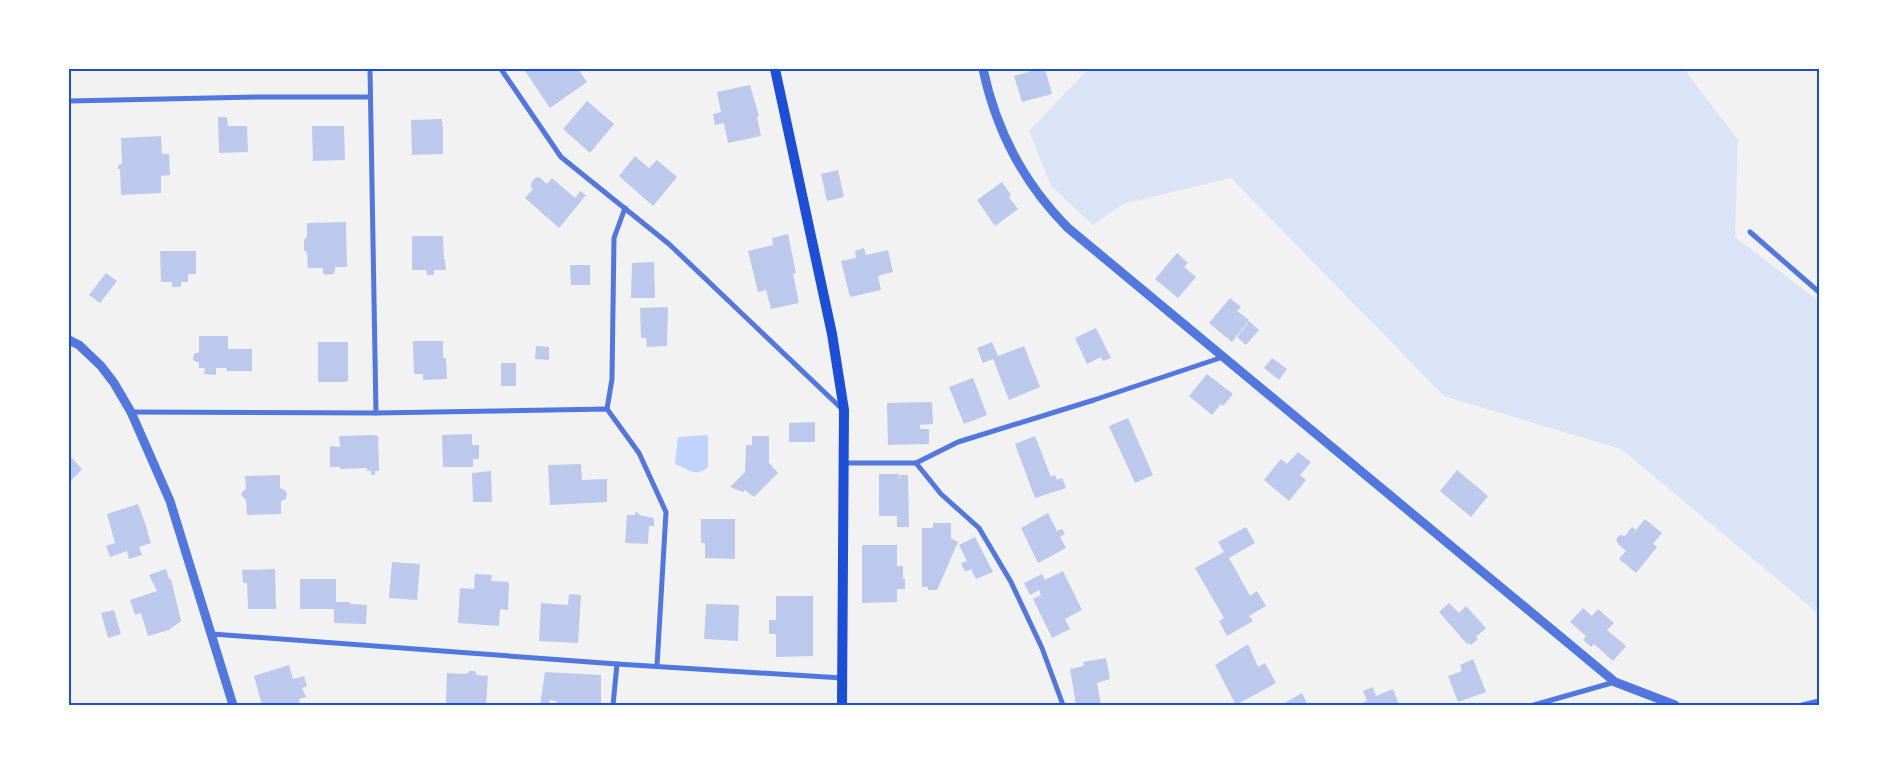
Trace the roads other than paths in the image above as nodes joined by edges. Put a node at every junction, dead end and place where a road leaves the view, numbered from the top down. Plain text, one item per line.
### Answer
1 (370, 69) edge
2 (502, 69) edge
3 (775, 69) edge
4 (983, 69) edge
5 (370, 98) junction
6 (69, 102) edge
7 (625, 208) junction
8 (1750, 232) dead end
9 (1819, 292) edge
10 (69, 340) edge
11 (1223, 357) junction
12 (607, 409) junction
13 (844, 410) junction
14 (131, 412) junction
15 (376, 413) junction
16 (843, 463) junction
17 (916, 463) junction
18 (212, 634) junction
19 (617, 664) junction
20 (657, 666) junction
21 (842, 678) junction
22 (1615, 682) junction
23 (1819, 702) edge
24 (233, 705) edge
25 (613, 705) edge
26 (842, 705) edge
27 (1062, 705) edge
28 (1534, 705) edge
29 (1675, 705) edge
30 (1802, 705) edge

1 - 5 street
2 - 7 street
3 - 13 main road
4 - 11 street
5 - 6 street
5 - 15 street
7 - 12 street
7 - 13 street
8 - 9 street
10 - 14 street
11 - 17 street
11 - 22 street
12 - 15 street
12 - 20 street
13 - 16 main road
14 - 15 street
14 - 18 street
16 - 17 street
16 - 21 main road
17 - 27 street
18 - 19 street
18 - 24 street
19 - 20 street
19 - 25 street
20 - 21 street
21 - 26 main road
22 - 28 street
22 - 29 street
23 - 30 street

